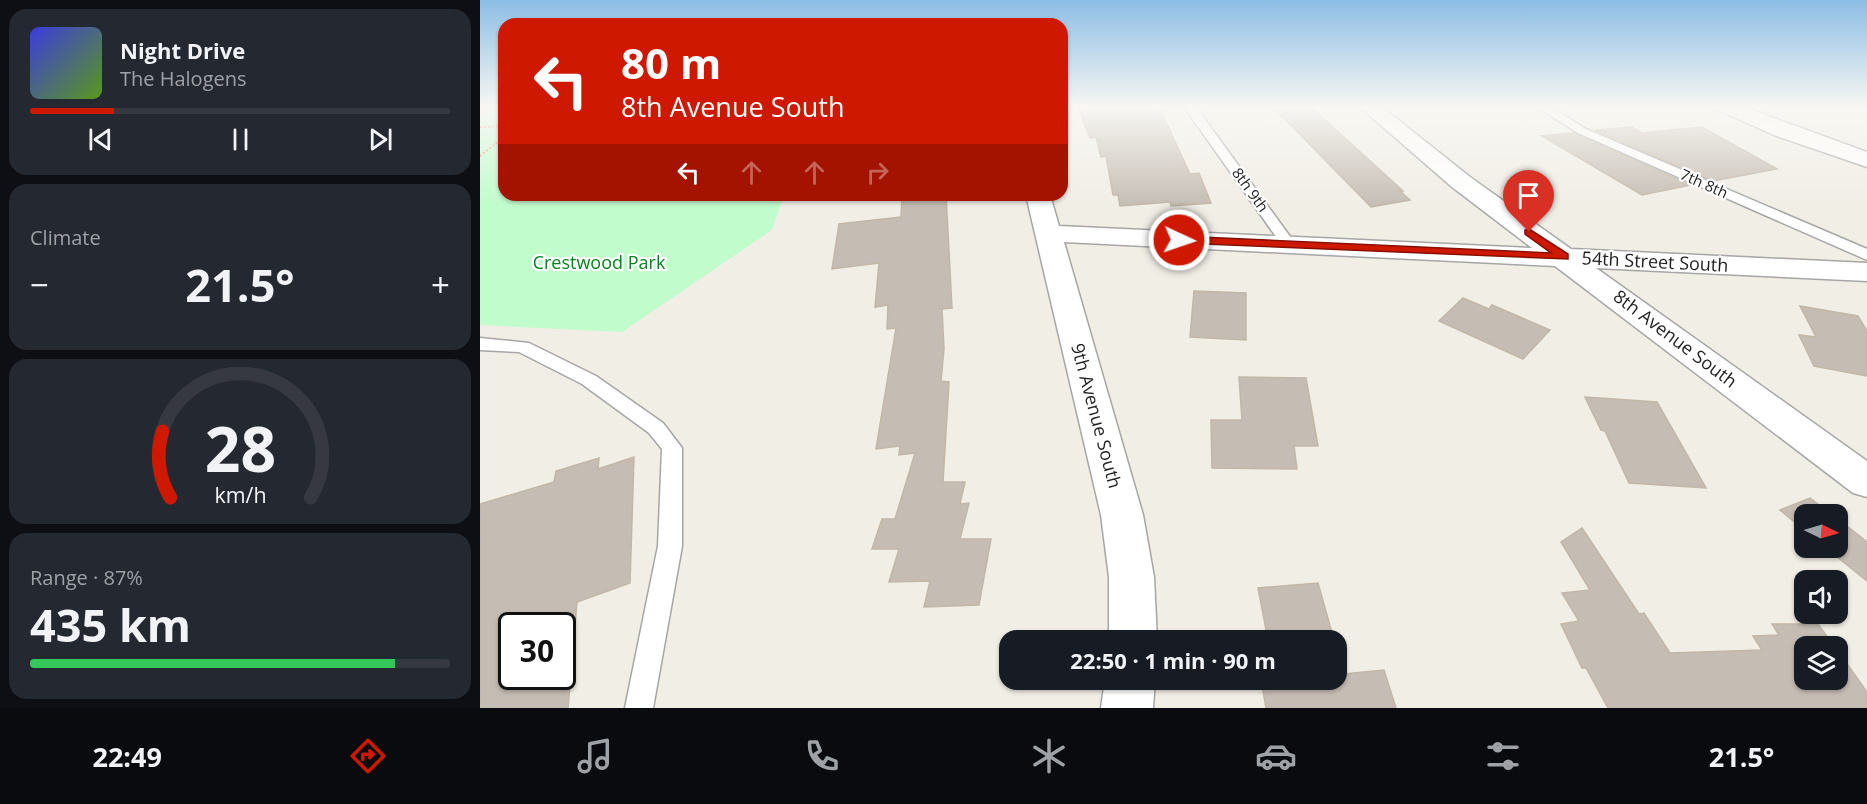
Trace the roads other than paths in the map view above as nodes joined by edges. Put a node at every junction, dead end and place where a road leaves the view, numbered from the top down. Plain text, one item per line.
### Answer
1 (1214, 140) edge
2 (1410, 140) edge
3 (1603, 140) edge
4 (1810, 140) edge
5 (1867, 160) edge
6 (1040, 201) edge
7 (1048, 233) junction
8 (1289, 245) junction
9 (1867, 255) edge
10 (1564, 257) junction
11 (1867, 272) edge
12 (480, 344) edge
13 (1867, 482) edge
14 (1134, 630) edge
15 (1129, 690) edge
16 (639, 708) edge
17 (1127, 708) edge

1 - 8 lane, 8th 9th
2 - 10 street, 8th Avenue South
3 - 9 lane, 7th 8th
4 - 5 street
6 - 7 street, 9th Avenue South
7 - 8 street, 54th Street South
7 - 14 street, 9th Avenue South
8 - 10 street, 54th Street South
10 - 11 street, 54th Street South
10 - 13 street, 8th Avenue South
12 - 16 lane
15 - 17 street

